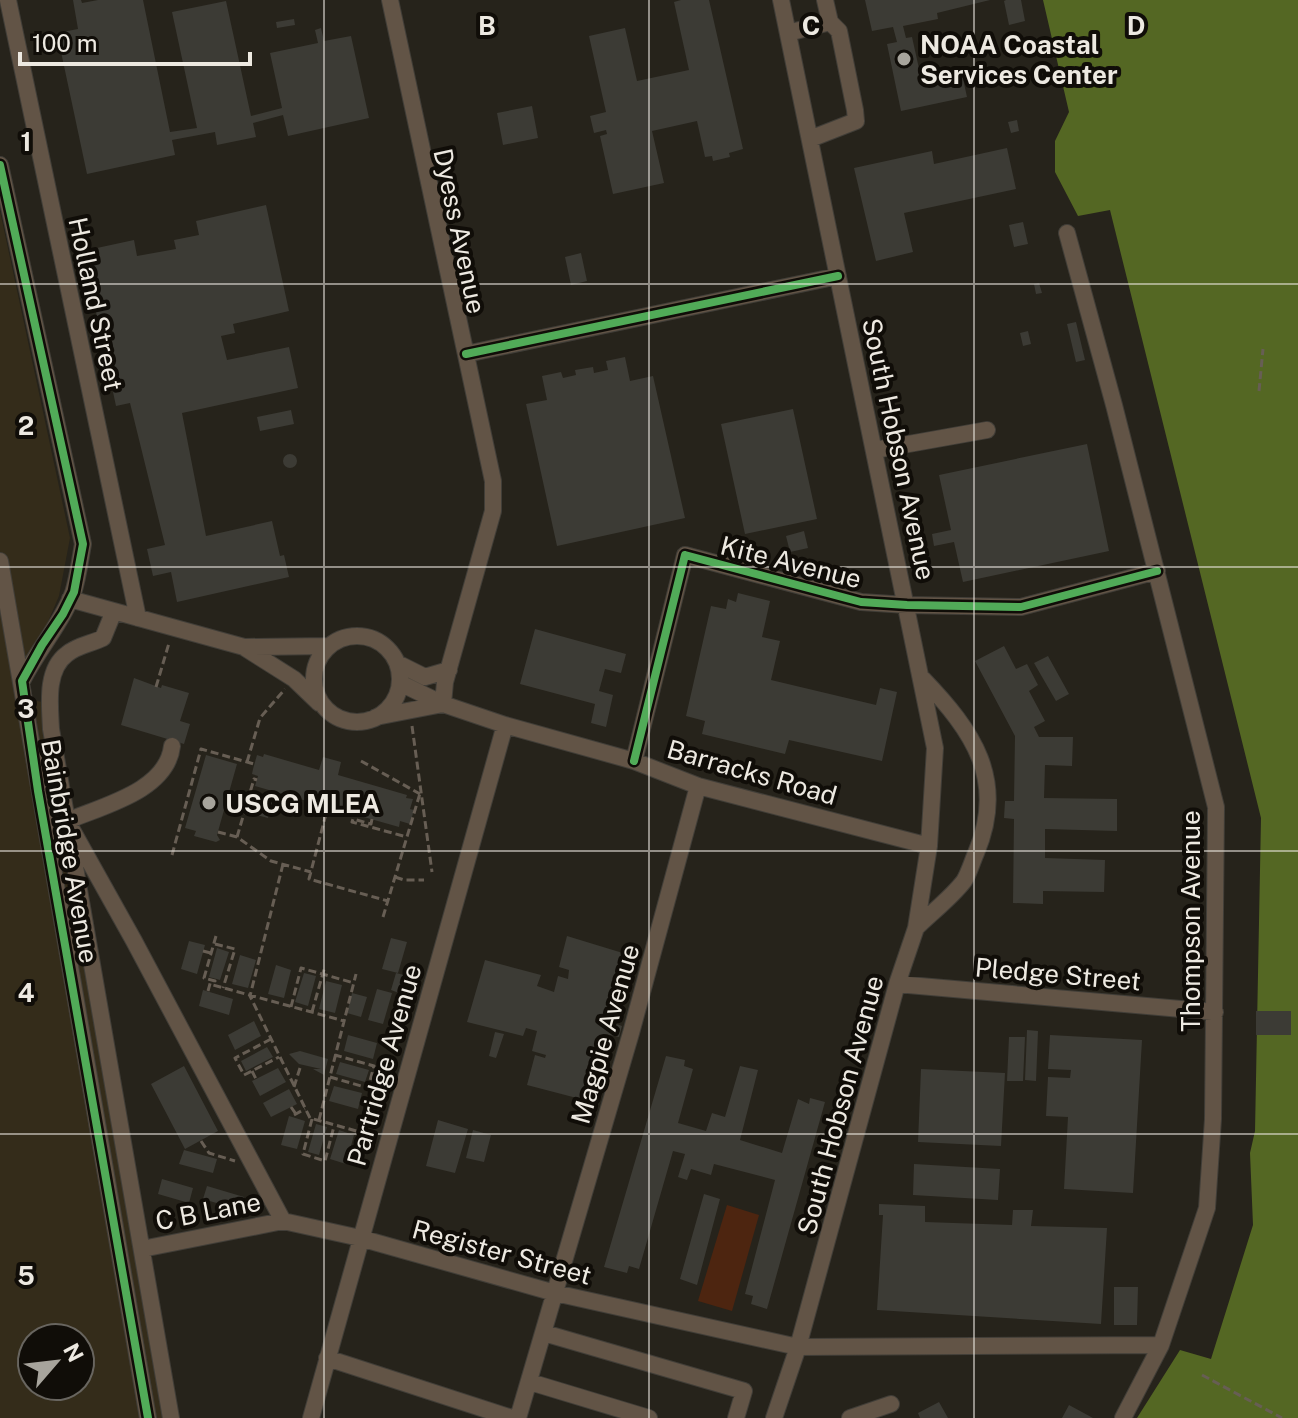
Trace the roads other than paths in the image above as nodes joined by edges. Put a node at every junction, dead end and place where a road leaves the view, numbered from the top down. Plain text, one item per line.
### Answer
1 (8, 0) edge
2 (390, 0) edge
3 (781, 0) edge
4 (825, 0) edge
5 (830, 22) junction
6 (788, 33) junction
7 (810, 139) junction
8 (0, 165) edge
9 (1067, 233) dead end
10 (838, 276) junction
11 (466, 354) junction
12 (987, 430) dead end
13 (875, 450) junction
14 (0, 561) edge
15 (1157, 571) junction
16 (70, 599) junction
17 (907, 605) junction
18 (114, 611) junction
19 (138, 618) junction
20 (329, 646) junction
21 (244, 647) junction
22 (397, 663) junction
23 (449, 670) junction
24 (922, 678) junction
25 (22, 681) junction
26 (400, 683) junction
27 (443, 704) junction
28 (328, 710) junction
29 (376, 717) junction
30 (505, 725) junction
31 (172, 746) dead end
32 (634, 761) junction
33 (698, 786) junction
34 (67, 821) junction
35 (929, 846) junction
36 (916, 928) junction
37 (897, 984) junction
38 (1215, 1012) junction
39 (283, 1221) junction
40 (360, 1238) junction
41 (142, 1249) junction
42 (555, 1293) junction
43 (544, 1333) junction
44 (1161, 1345) junction
45 (798, 1347) junction
46 (327, 1358) junction
47 (530, 1382) junction
48 (891, 1404) dead end
49 (780, 1416) edge
50 (148, 1418) edge
51 (171, 1418) edge
52 (311, 1418) edge
53 (512, 1418) edge
54 (518, 1418) edge
55 (649, 1418) edge
56 (736, 1418) edge
57 (850, 1418) edge
58 (1123, 1418) edge

1 - 19 street, Holland Street
2 - 11 street, Dyess Avenue
3 - 6 street, South Hobson Avenue
4 - 5 street
5 - 6 street
5 - 7 street
6 - 7 street, South Hobson Avenue
7 - 10 street, South Hobson Avenue
8 - 16 street
9 - 15 street, Thompson Avenue
10 - 11 street
10 - 13 street, South Hobson Avenue
11 - 23 street, Dyess Avenue
12 - 13 street
13 - 17 street, South Hobson Avenue
14 - 25 street, Bainbridge Avenue
15 - 17 street
15 - 38 street, Thompson Avenue
16 - 18 street
16 - 25 street
17 - 24 street, South Hobson Avenue
17 - 32 street, Kite Avenue
18 - 19 street
18 - 34 street
19 - 21 street
20 - 21 street
20 - 22 street
20 - 28 street
21 - 28 street
22 - 23 street
22 - 26 street
23 - 27 street, Dyess Avenue
24 - 35 street, South Hobson Avenue
24 - 36 street
25 - 50 street, Bainbridge Avenue
26 - 27 street
26 - 29 street
27 - 29 street, Barracks Road
27 - 30 street, Barracks Road
28 - 29 street
30 - 32 street, Barracks Road
30 - 40 street, Partridge Avenue
31 - 34 street
32 - 33 street, Barracks Road
33 - 35 street, Barracks Road
33 - 42 street, Magpie Avenue
34 - 39 street
34 - 41 street
35 - 36 street, South Hobson Avenue
36 - 37 street, South Hobson Avenue
37 - 38 street, Pledge Street
37 - 45 street, South Hobson Avenue
38 - 44 street, Thompson Avenue
39 - 40 street, Register Street
39 - 41 street, C B Lane
40 - 42 street, Register Street
40 - 46 street, Partridge Avenue
41 - 51 street
42 - 43 street, Magpie Avenue
42 - 45 street, Register Street
43 - 47 street, Magpie Avenue
43 - 56 street
44 - 45 street, Register Street
44 - 58 street, Thompson Avenue
45 - 49 street, South Hobson Avenue
46 - 52 street, Partridge Avenue
46 - 53 street
47 - 54 street, Magpie Avenue
47 - 55 street
48 - 57 street

